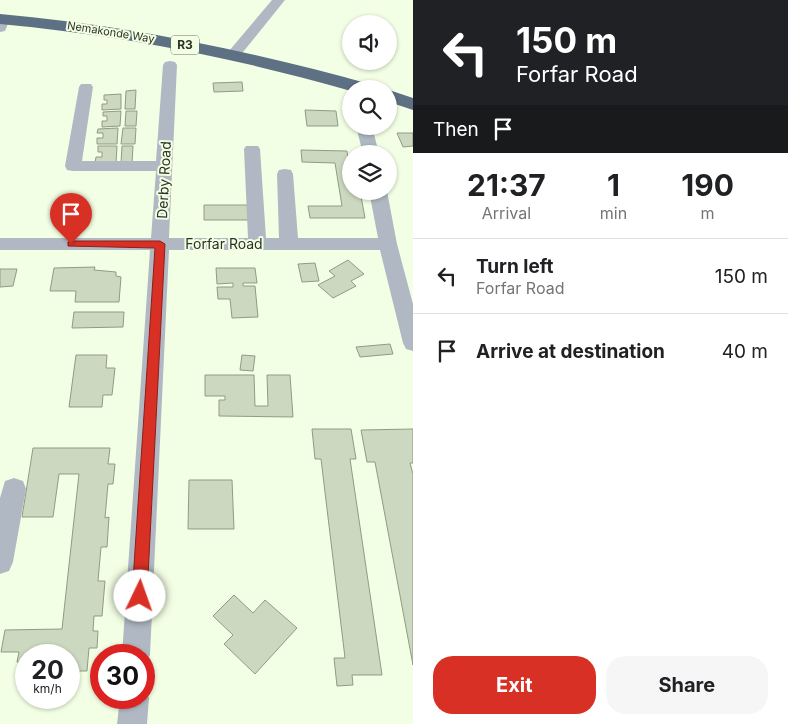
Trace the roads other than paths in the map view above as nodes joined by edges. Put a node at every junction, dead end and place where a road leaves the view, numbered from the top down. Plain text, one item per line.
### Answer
1 (279, 0) edge
2 (1, 22) edge
3 (234, 54) junction
4 (170, 65) dead end
5 (342, 83) edge
6 (86, 87) dead end
7 (397, 99) edge
8 (413, 104) edge
9 (252, 149) dead end
10 (165, 166) junction
11 (285, 174) dead end
12 (380, 200) edge
13 (0, 244) edge
14 (160, 244) junction
15 (257, 244) junction
16 (289, 244) junction
17 (388, 244) junction
18 (413, 343) edge
19 (14, 489) dead end
20 (0, 562) edge
21 (137, 644) edge
22 (133, 709) edge
23 (132, 724) edge

1 - 3 street
2 - 3 highway, Nemakonde Way / R3
3 - 5 highway, Nemakonde Way / R3
4 - 10 street, Derby Road
6 - 10 street
7 - 8 highway
9 - 15 street
10 - 14 street, Derby Road
11 - 16 street
12 - 17 street
13 - 14 street, Forfar Road
14 - 15 street, Forfar Road
14 - 21 street, Derby Road
15 - 16 street, Forfar Road
16 - 17 street, Forfar Road
17 - 18 street
19 - 20 street
22 - 23 street

